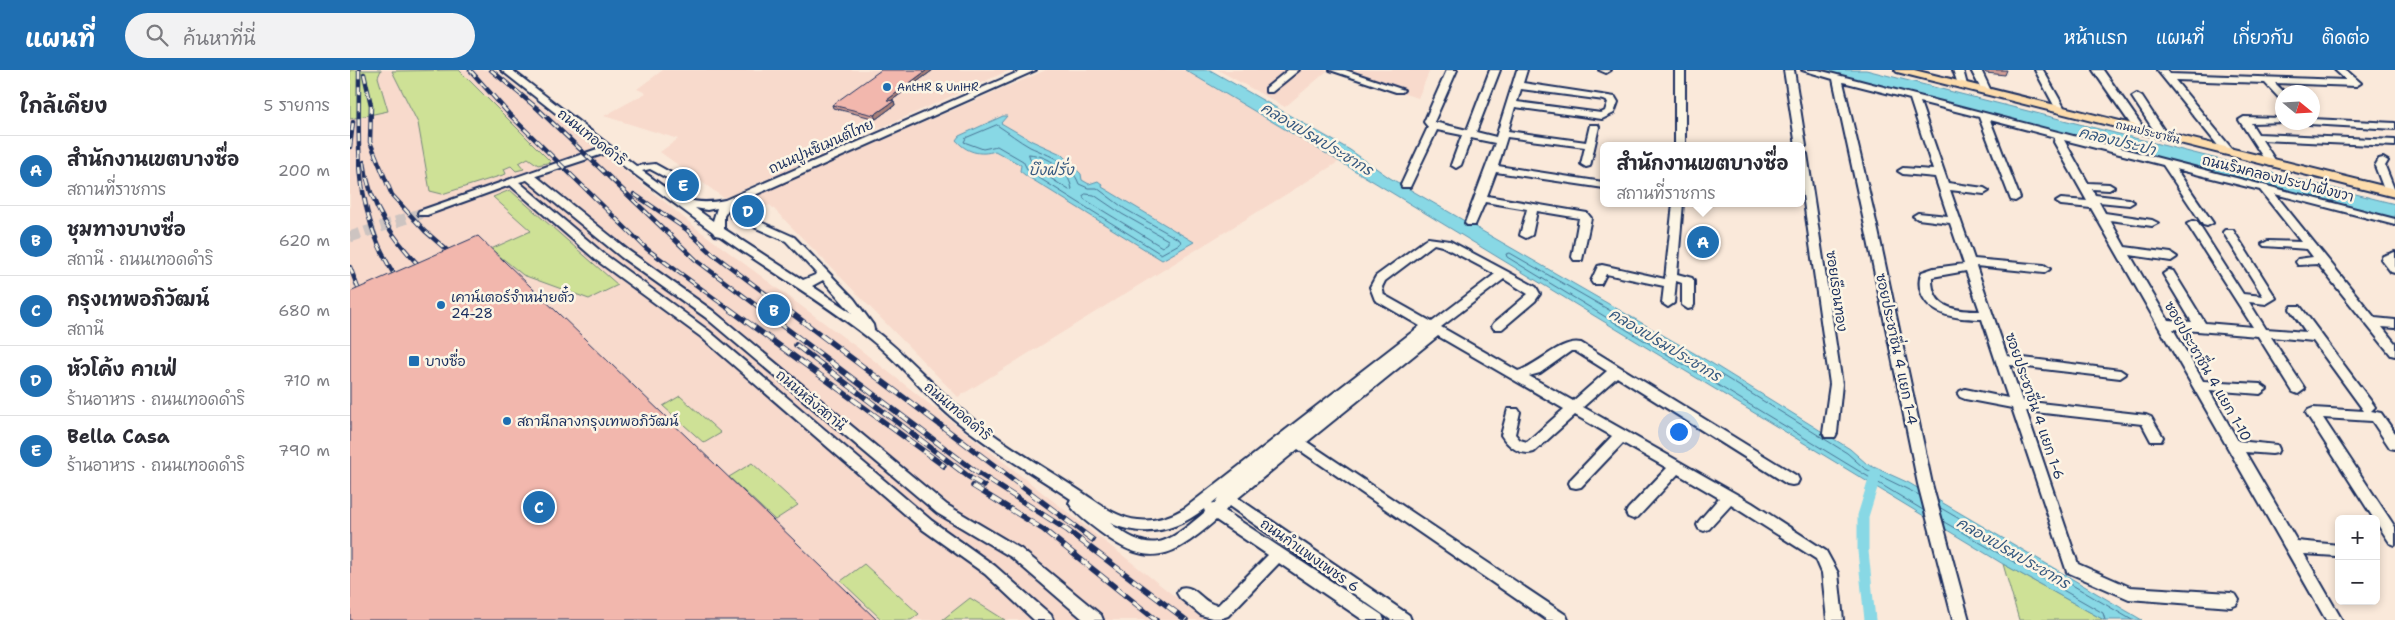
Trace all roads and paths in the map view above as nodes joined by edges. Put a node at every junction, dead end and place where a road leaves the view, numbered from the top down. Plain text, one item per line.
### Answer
1 (506, 70) edge
2 (1021, 70) edge
3 (1031, 70) edge
4 (1038, 70) edge
5 (1294, 70) edge
6 (1335, 70) edge
7 (1452, 70) edge
8 (1495, 70) edge
9 (1522, 70) edge
10 (1680, 70) edge
11 (1789, 70) edge
12 (1807, 70) edge
13 (1901, 70) edge
14 (1958, 70) edge
15 (1976, 70) edge
16 (2098, 70) edge
17 (2340, 70) edge
18 (1354, 72) edge
19 (1920, 72) edge
20 (2039, 72) dead end
21 (2165, 74) edge
22 (1837, 78) junction
23 (2268, 81) junction
24 (1516, 85) junction
25 (1962, 85) junction
26 (2275, 88) edge
27 (1269, 90) dead end
28 (1400, 90) dead end
29 (1986, 91) junction
30 (2137, 97) dead end
31 (1914, 98) junction
32 (1511, 104) junction
33 (2060, 109) junction
34 (929, 115) junction
35 (1983, 116) junction
36 (2275, 121) edge
37 (2320, 122) edge
38 (2395, 126) edge
39 (1433, 127) junction
40 (1594, 127) dead end
41 (2140, 130) junction
42 (1469, 134) junction
43 (2162, 135) junction
44 (2060, 136) junction
45 (1502, 137) junction
46 (2257, 137) junction
47 (1680, 142) edge
48 (1800, 142) edge
49 (2395, 143) edge
50 (1589, 145) junction
51 (607, 149) junction
52 (2228, 152) junction
53 (2167, 163) junction
54 (2272, 163) junction
55 (1456, 164) dead end
56 (1586, 164) dead end
57 (2382, 164) dead end
58 (1492, 168) junction
59 (634, 170) junction
60 (1903, 171) dead end
61 (1805, 174) edge
62 (529, 176) junction
63 (1941, 180) junction
64 (678, 181) dead end
65 (512, 182) junction
66 (1406, 185) dead end
67 (1600, 185) edge
68 (2086, 186) junction
69 (2108, 186) dead end
70 (2264, 188) junction
71 (1984, 191) dead end
72 (2392, 193) edge
73 (749, 194) junction
74 (1482, 198) junction
75 (2015, 198) dead end
76 (2062, 202) dead end
77 (2094, 202) junction
78 (2129, 202) dead end
79 (680, 203) junction
80 (728, 203) junction
81 (1533, 206) junction
82 (1678, 207) edge
83 (419, 210) tunnel mouth
84 (1918, 216) dead end
85 (2104, 216) junction
86 (1954, 220) junction
87 (2152, 222) dead end
88 (2395, 222) edge
89 (1471, 223) dead end
90 (2207, 223) dead end
91 (2193, 224) dead end
92 (2229, 232) dead end
93 (719, 233) junction
94 (1526, 235) dead end
95 (2268, 244) dead end
96 (2310, 246) junction
97 (2122, 250) junction
98 (2395, 256) edge
99 (1578, 257) dead end
100 (2171, 257) dead end
101 (2321, 260) junction
102 (2302, 262) dead end
103 (1970, 264) junction
104 (2044, 269) dead end
105 (2395, 269) edge
106 (822, 271) junction
107 (1503, 274) junction
108 (2169, 274) dead end
109 (1670, 280) junction
110 (1597, 282) dead end
111 (800, 284) junction
112 (2239, 297) junction
113 (1668, 303) dead end
114 (1688, 305) dead end
115 (2296, 309) dead end
116 (1986, 315) junction
117 (2371, 322) junction
118 (2163, 324) junction
119 (2395, 324) edge
120 (1498, 326) dead end
121 (2201, 327) junction
122 (1432, 328) junction
123 (2261, 332) junction
124 (875, 336) junction
125 (2317, 337) junction
126 (2394, 350) edge
127 (2002, 360) junction
128 (1615, 371) junction
129 (2120, 374) dead end
130 (1515, 376) junction
131 (2199, 385) junction
132 (2260, 389) dead end
133 (2298, 389) dead end
134 (1965, 394) dead end
135 (2018, 405) junction
136 (1573, 408) junction
137 (1513, 412) dead end
138 (2372, 412) junction
139 (1830, 433) dead end
140 (1621, 436) junction
141 (2156, 437) dead end
142 (1292, 439) junction
143 (2395, 444) edge
144 (2234, 446) junction
145 (2272, 449) dead end
146 (1676, 467) junction
147 (1048, 478) junction
148 (1792, 480) dead end
149 (1576, 483) dead end
150 (1223, 494) junction
151 (1729, 497) junction
152 (1202, 502) junction
153 (1216, 512) junction
154 (1633, 513) dead end
155 (2389, 522) edge
156 (1704, 525) dead end
157 (2395, 539) edge
158 (2292, 547) junction
159 (2335, 550) edge
160 (1278, 554) junction
161 (1185, 594) dead end
162 (2231, 600) dead end
163 (1045, 620) edge
164 (1095, 620) edge
165 (1376, 620) edge
166 (1403, 620) edge
167 (1560, 620) edge
168 (1835, 620) edge
169 (1961, 620) edge
170 (2334, 620) edge

1 - 51 street, ถนนเทอดดำริ
2 - 34 street, ถนนปูนซิเมนต์ไทย
3 - 34 street, ถนนปูนซิเมนต์ไทย
4 - 34 street, ถนนปูนซิเมนต์ไทย
5 - 27 street
6 - 18 street
7 - 39 street
8 - 42 street
9 - 24 street
10 - 47 street
11 - 48 street
12 - 22 street, ถนนริมคลองประปาฝั่งขวา
13 - 19 main road, ถนนประชาชื่น
14 - 25 street
15 - 29 street
16 - 41 street
17 - 23 street
18 - 28 street
19 - 25 main road, ถนนประชาชื่น
20 - 33 street
21 - 23 street
21 - 52 street
22 - 31 street, ถนนริมคลองประปาฝั่งขวา
22 - 169 street, ซอยประชาชื่น 4 แยก 1-4
23 - 26 street
24 - 32 street
24 - 32 street
25 - 29 main road, ถนนประชาชื่น
29 - 33 main road, ถนนประชาชื่น
30 - 43 street
31 - 35 street, ถนนริมคลองประปาฝั่งขวา
31 - 63 street, ซอยประชาชื่น 4 แยก 1-6
32 - 45 street
33 - 41 main road, ถนนประชาชื่น
34 - 73 street, ถนนปูนซิเมนต์ไทย
35 - 44 street, ถนนริมคลองประปาฝั่งขวา
35 - 75 street
36 - 46 street
37 - 38 street
39 - 42 street
39 - 66 street
40 - 50 street
41 - 43 main road, ถนนประชาชื่น
42 - 45 street
42 - 55 street
43 - 52 main road, ถนนประชาชื่น
44 - 53 street, ถนนริมคลองประปาฝั่งขวา
44 - 68 street, ซอยประชาชื่น 4 แยก 1-10
45 - 50 street
45 - 58 street
46 - 49 street
46 - 54 street
50 - 56 street
51 - 59 street, ถนนเทอดดำริ
51 - 62 street
52 - 54 main road, ถนนประชาชื่น
53 - 70 street, ถนนริมคลองประปาฝั่งขวา
53 - 90 street
54 - 72 main road, ถนนประชาชื่น
57 - 72 street
58 - 67 street
58 - 74 street
59 - 64 street
59 - 79 street, ถนนเทอดดำริ
60 - 63 street
61 - 139 street, ซอยเรือนทอง
62 - 65 street
62 - 164 street, ถนนหลังสถานี
63 - 71 street
63 - 86 street, ซอยประชาชื่น 4 แยก 1-6
65 - 83 street
65 - 163 street, ถนนหลังสถานี
68 - 69 street
68 - 77 street, ซอยประชาชื่น 4 แยก 1-10
70 - 88 street, ถนนริมคลองประปาฝั่งขวา
70 - 96 street
73 - 80 street, ถนนปูนซิเมนต์ไทย
73 - 106 street, ถนนเทอดดำริ
74 - 81 street
74 - 89 street
76 - 77 street
77 - 78 street
77 - 85 street, ซอยประชาชื่น 4 แยก 1-10
79 - 80 street, ถนนเทอดดำริ
79 - 93 street, ถนนเทอดดำริ
80 - 93 street
81 - 94 street
81 - 99 street
82 - 109 street
84 - 86 street
85 - 87 street
85 - 97 street, ซอยประชาชื่น 4 แยก 1-10
86 - 103 street, ซอยประชาชื่น 4 แยก 1-6
91 - 112 street
92 - 112 street
93 - 111 street, ถนนเทอดดำริ
95 - 96 street
96 - 101 street
97 - 100 street
97 - 118 street, ซอยประชาชื่น 4 แยก 1-10
98 - 105 street
101 - 102 street
101 - 117 street
103 - 104 street
103 - 116 street, ซอยประชาชื่น 4 แยก 1-6
103 - 116 street
106 - 111 street
106 - 124 street, ถนนเทอดดำริ
107 - 120 street
107 - 122 street
107 - 122 street
108 - 121 street
109 - 110 street
109 - 113 street
109 - 114 street
111 - 124 street, ถนนเทอดดำริ
112 - 123 street
115 - 125 street
116 - 127 street, ซอยประชาชื่น 4 แยก 1-6
117 - 119 street
117 - 126 street
118 - 121 street
118 - 131 street, ซอยประชาชื่น 4 แยก 1-10
121 - 123 street
122 - 130 street
122 - 142 street
123 - 125 street
123 - 133 street
124 - 147 street, ถนนเทอดดำริ
125 - 138 street
127 - 129 street
127 - 135 street, ซอยประชาชื่น 4 แยก 1-6
128 - 130 street
128 - 136 street
128 - 148 street
130 - 136 street
131 - 132 street
131 - 144 street, ซอยประชาชื่น 4 แยก 1-10
134 - 135 street
135 - 141 street
135 - 162 street, ซอยประชาชื่น 4 แยก 1-6
136 - 137 street
136 - 140 street
138 - 143 street
138 - 155 street
140 - 146 street
140 - 149 street
142 - 150 street
142 - 167 street
144 - 145 street
144 - 158 street, ซอยประชาชื่น 4 แยก 1-10
146 - 151 street
146 - 154 street
147 - 152 street, ถนนเทอดดำริ
147 - 153 street, ถนนเทอดดำริ
150 - 152 street, ถนนเทอดดำริ
150 - 153 street, ถนนเทอดดำริ
150 - 166 street, ถนนกำแพงเพชร 6
151 - 156 street
151 - 168 street
152 - 153 street, ถนนกำแพงเพชร 6
153 - 160 street, ถนนกำแพงเพชร 6
155 - 157 street
158 - 159 street
158 - 170 street, ซอยประชาชื่น 4 แยก 1-10
160 - 161 street
160 - 165 street, ถนนกำแพงเพชร 6

